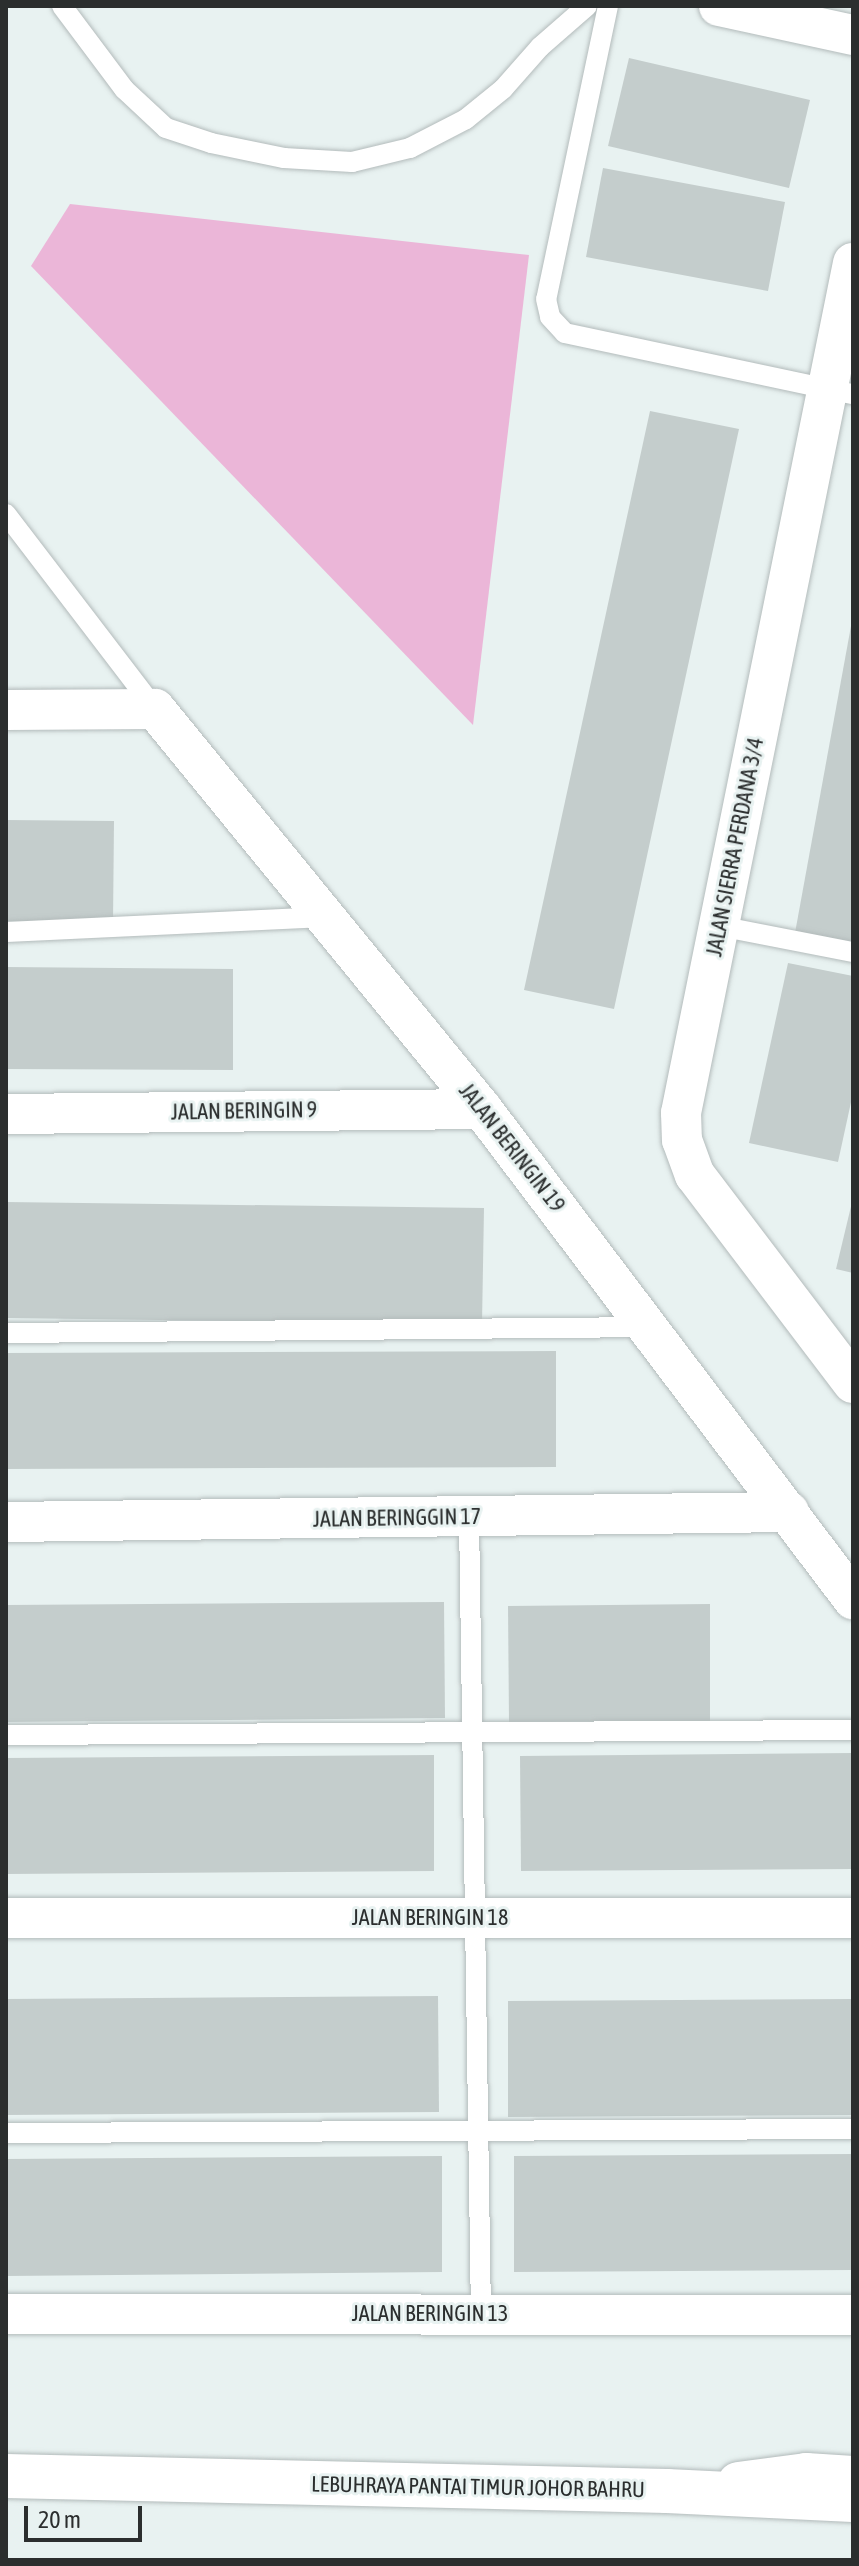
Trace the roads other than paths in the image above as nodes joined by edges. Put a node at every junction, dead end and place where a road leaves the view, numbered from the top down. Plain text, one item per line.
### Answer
1 (62, 6) edge
2 (587, 6) edge
3 (608, 6) edge
4 (719, 6) edge
5 (853, 35) edge
6 (853, 263) edge
7 (840, 392) edge
8 (6, 514) edge
9 (155, 709) junction
10 (6, 710) edge
11 (326, 917) junction
12 (719, 926) junction
13 (6, 932) edge
14 (853, 952) edge
15 (482, 1109) junction
16 (6, 1114) edge
17 (650, 1327) junction
18 (6, 1333) edge
19 (853, 1383) edge
20 (789, 1512) junction
21 (469, 1517) junction
22 (6, 1522) edge
23 (853, 1599) edge
24 (853, 1730) edge
25 (473, 1732) junction
26 (6, 1735) edge
27 (6, 1918) edge
28 (475, 1918) junction
29 (853, 1918) edge
30 (853, 2129) edge
31 (478, 2130) junction
32 (6, 2133) edge
33 (6, 2314) edge
34 (481, 2314) junction
35 (853, 2315) edge
36 (6, 2476) edge
37 (853, 2476) edge
38 (667, 2491) junction
39 (853, 2500) edge

1 - 2 lane
3 - 7 lane
4 - 5 street
6 - 7 street, JALAN SIERRA PERDANA 3/4
7 - 12 street, JALAN SIERRA PERDANA 3/4
8 - 9 lane
9 - 10 street
9 - 11 street, JALAN BERINGIN 19
11 - 13 lane
11 - 15 street, JALAN BERINGIN 19
12 - 14 lane
12 - 19 street, JALAN SIERRA PERDANA 3/4
15 - 16 street, JALAN BERINGIN 9
15 - 17 street, JALAN BERINGIN 19
17 - 18 lane
17 - 20 street, JALAN BERINGIN 19
20 - 21 street, JALAN BERINGGIN 17
20 - 23 street, JALAN BERINGIN 19
21 - 22 street, JALAN BERINGGIN 17
21 - 25 lane
24 - 25 lane
25 - 26 lane
25 - 28 lane
27 - 28 street, JALAN BERINGIN 18
28 - 29 street, JALAN BERINGIN 18
28 - 31 lane
30 - 31 lane
31 - 32 lane
31 - 34 lane
33 - 34 street, JALAN BERINGIN 13
34 - 35 street, JALAN BERINGIN 13
36 - 38 highway, LEBUHRAYA PANTAI TIMUR JOHOR BAHRU
37 - 38 street
38 - 39 highway, LEBUHRAYA PANTAI TIMUR JOHOR BAHRU

